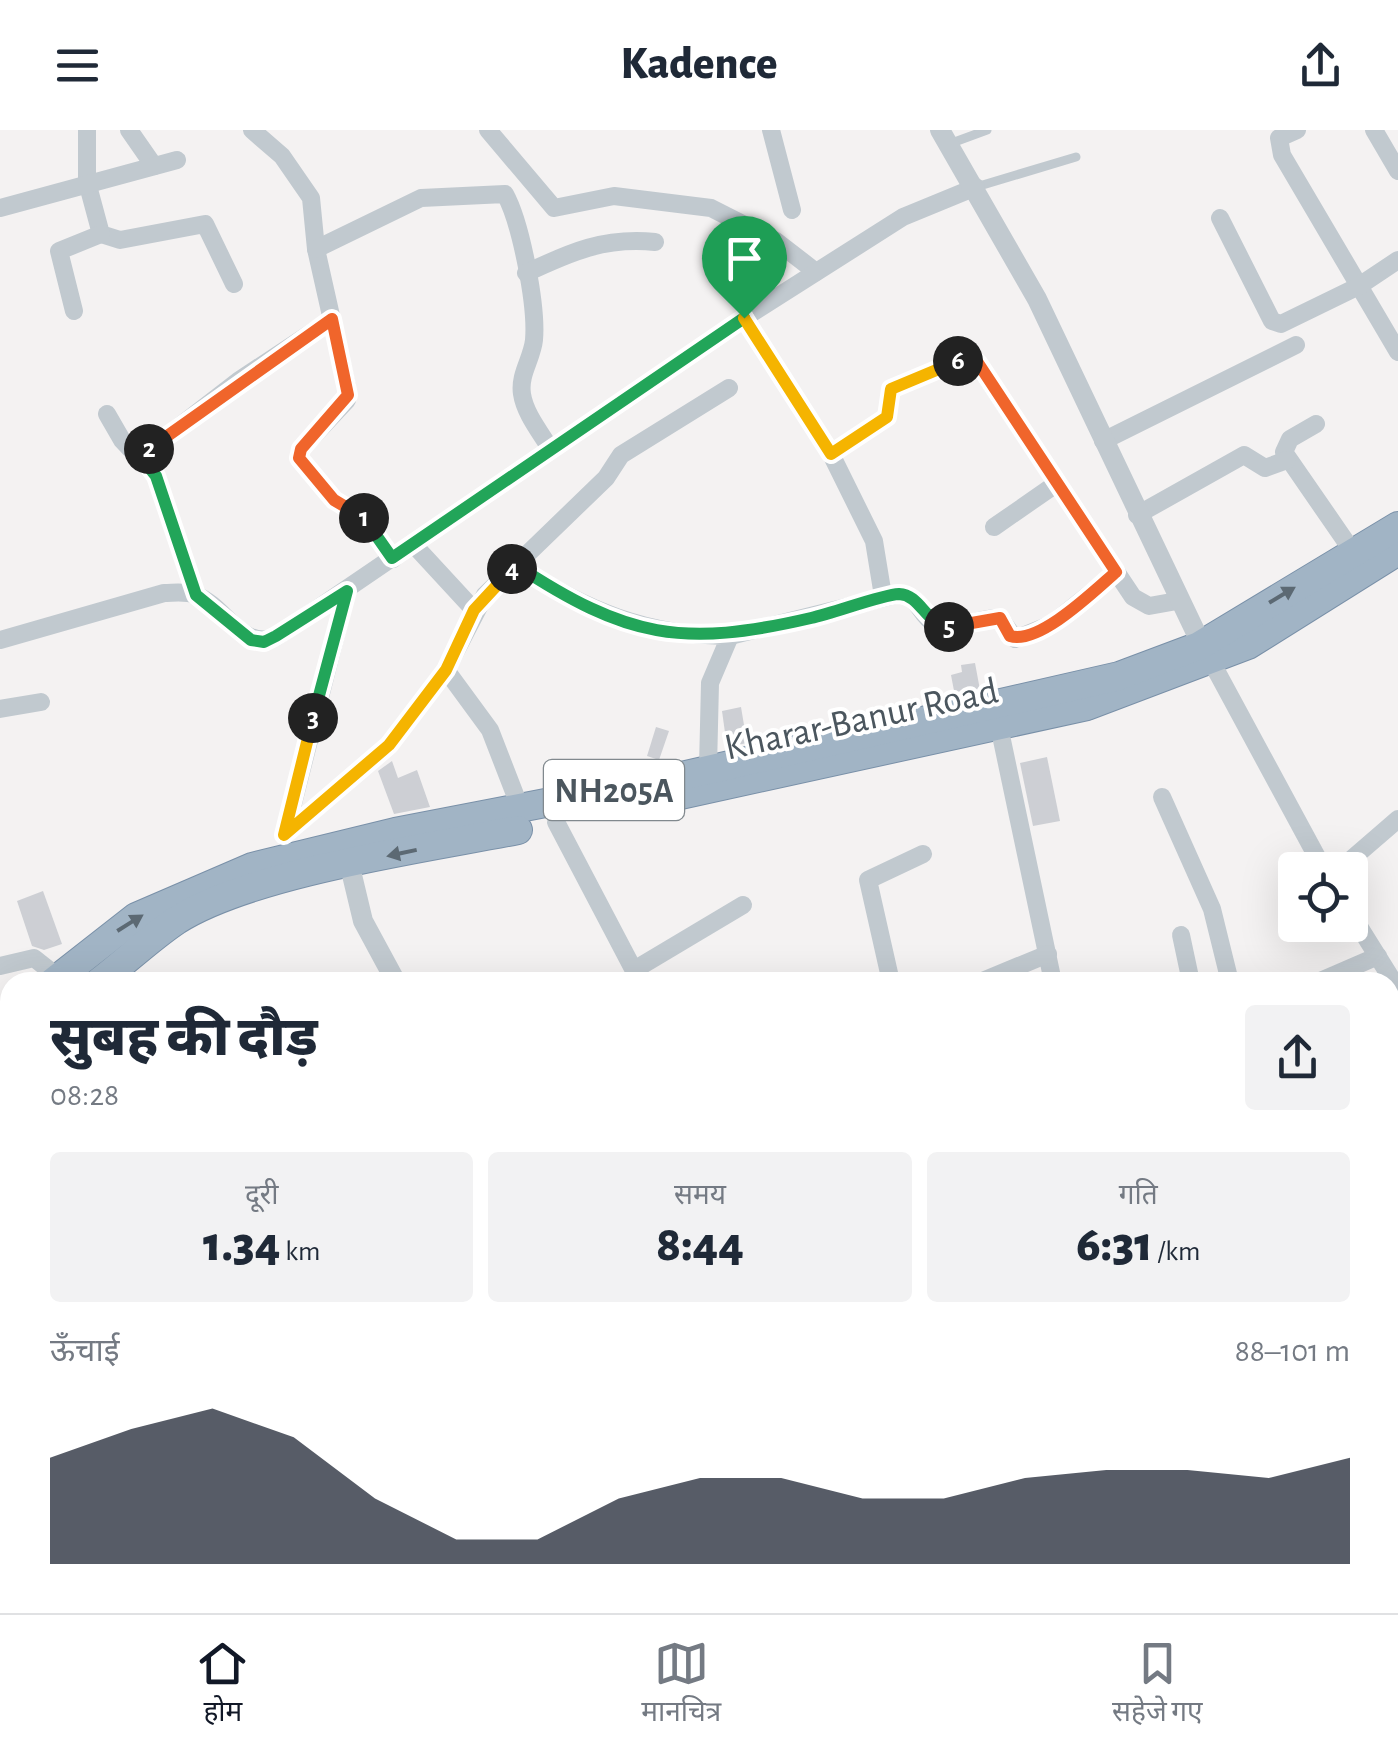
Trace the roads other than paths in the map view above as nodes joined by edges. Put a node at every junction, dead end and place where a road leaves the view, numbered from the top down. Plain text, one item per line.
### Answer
1 (87, 130) edge
2 (129, 130) edge
3 (252, 130) edge
4 (488, 130) edge
5 (771, 130) edge
6 (987, 130) edge
7 (1296, 130) edge
8 (1374, 130) edge
9 (943, 138) edge
10 (1076, 157) dead end
11 (177, 160) dead end
12 (154, 166) junction
13 (1398, 171) edge
14 (528, 179) junction
15 (87, 182) junction
16 (976, 187) junction
17 (504, 194) junction
18 (0, 208) edge
19 (792, 210) dead end
20 (1220, 218) dead end
21 (101, 234) junction
22 (655, 242) dead end
23 (316, 249) junction
24 (1398, 260) edge
25 (816, 272) junction
26 (526, 273) junction
27 (234, 284) dead end
28 (1358, 286) junction
29 (74, 312) dead end
30 (744, 318) junction
31 (332, 319) junction
32 (1296, 345) dead end
33 (1398, 352) edge
34 (729, 388) dead end
35 (107, 414) dead end
36 (1316, 424) dead end
37 (1103, 440) junction
38 (551, 450) junction
39 (831, 454) junction
40 (140, 456) junction
41 (1287, 460) junction
42 (1056, 484) junction
43 (1137, 514) junction
44 (1398, 526) edge
45 (994, 527) dead end
46 (414, 546) junction
47 (1398, 551) edge
48 (1353, 552) junction
49 (392, 558) junction
50 (516, 565) junction
51 (1116, 572) junction
52 (347, 591) junction
53 (196, 595) junction
54 (883, 596) junction
55 (1177, 601) junction
56 (474, 610) junction
57 (730, 636) junction
58 (0, 640) edge
59 (1205, 654) junction
60 (446, 670) junction
61 (41, 702) dead end
62 (0, 710) edge
63 (999, 726) junction
64 (708, 768) junction
65 (1162, 797) dead end
66 (520, 810) junction
67 (1398, 820) edge
68 (556, 822) junction
69 (1314, 852) edge
70 (1361, 852) edge
71 (923, 854) dead end
72 (346, 855) junction
73 (284, 858) junction
74 (743, 904) dead end
75 (1181, 935) dead end
76 (1368, 940) edge
77 (1048, 954) junction
78 (1378, 956) junction
79 (0, 966) edge
80 (48, 972) edge
81 (66, 972) edge
82 (112, 972) edge
83 (390, 972) edge
84 (635, 972) edge
85 (643, 972) edge
86 (889, 972) edge
87 (1004, 972) edge
88 (1051, 972) edge
89 (1189, 972) edge
90 (1228, 972) edge
91 (1341, 972) edge
92 (1388, 972) edge

1 - 15 street
2 - 12 street
3 - 23 street
4 - 14 street
5 - 19 street
6 - 9 lane
7 - 28 street
8 - 13 street
9 - 16 street
10 - 16 lane
11 - 12 street
12 - 15 street
14 - 17 street
14 - 25 street
15 - 18 street
15 - 21 street
16 - 25 street
16 - 37 street
17 - 23 street
17 - 26 street
20 - 28 street
21 - 27 street
21 - 29 street
22 - 26 street
23 - 31 street
24 - 28 street
25 - 30 street
26 - 38 street
28 - 33 street
30 - 38 street
30 - 39 street
31 - 40 street
31 - 49 street
32 - 37 street
34 - 50 street
35 - 40 street
36 - 41 street
37 - 43 street
38 - 46 street
39 - 42 street
39 - 54 street
40 - 53 street
41 - 43 street
41 - 48 street
42 - 45 street
42 - 51 street
43 - 55 street
44 - 48 highway, NH205A
46 - 49 street
46 - 56 street
47 - 59 highway, Kharar-Banur Road / NH205A
59 -> 48 highway, NH205A
49 - 52 street
50 - 56 street
50 - 57 street
51 - 54 street
51 - 55 street
52 - 53 street
52 - 73 street
53 - 58 street
54 - 57 street
55 - 59 street
56 - 60 street
57 - 64 street
59 - 63 highway, Kharar-Banur Road / NH205A
59 - 64 highway, NH205A
59 - 69 street
60 - 66 street
60 - 73 street
61 - 62 street
63 - 68 highway, Kharar-Banur Road / NH205A
63 - 77 street
64 - 66 highway, NH205A
65 - 90 street
66 - 72 highway, NH205A
67 - 70 street
68 -> 72 highway, Kharar-Banur Road / NH205A
68 - 84 street
71 - 86 street
72 - 73 highway, Kharar-Banur Road / NH205A
72 - 83 street
81 -> 73 highway, NH205A
73 - 82 highway, Kharar-Banur Road / NH205A
74 - 85 street
75 - 89 street
76 - 78 street
77 - 87 street
77 - 88 street
78 - 91 street
78 - 92 street
79 - 80 street

